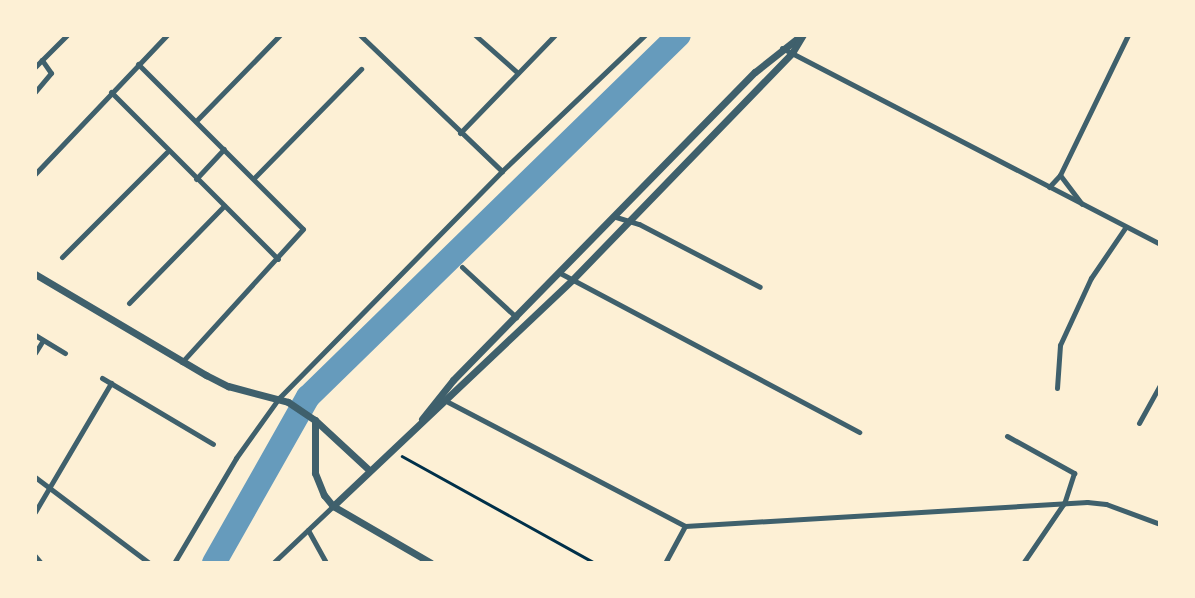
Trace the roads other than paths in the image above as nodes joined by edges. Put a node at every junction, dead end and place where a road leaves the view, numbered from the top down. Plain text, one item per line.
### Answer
1 (67, 35) edge
2 (167, 35) edge
3 (280, 35) edge
4 (360, 35) edge
5 (475, 35) edge
6 (555, 35) edge
7 (645, 35) edge
8 (1128, 35) edge
9 (782, 48) junction
10 (792, 53) junction
11 (42, 60) junction
12 (138, 64) junction
13 (35, 67) edge
14 (361, 69) dead end
15 (518, 74) junction
16 (738, 90) junction
17 (35, 92) edge
18 (111, 92) junction
19 (747, 98) junction
20 (196, 121) junction
21 (460, 133) junction
22 (224, 149) junction
23 (167, 152) junction
24 (502, 171) junction
25 (35, 174) edge
26 (1060, 175) junction
27 (254, 178) junction
28 (196, 179) junction
29 (1049, 187) junction
30 (224, 206) junction
31 (1084, 206) junction
32 (617, 217) junction
33 (629, 220) junction
34 (1125, 228) junction
35 (1160, 244) edge
36 (62, 257) dead end
37 (278, 259) junction
38 (462, 267) dead end
39 (560, 273) junction
40 (35, 274) edge
41 (572, 280) junction
42 (760, 288) dead end
43 (129, 303) dead end
44 (516, 317) junction
45 (500, 332) junction
46 (35, 335) edge
47 (43, 340) junction
48 (509, 342) junction
49 (35, 352) edge
50 (65, 353) dead end
51 (182, 362) junction
52 (102, 378) dead end
53 (111, 383) junction
54 (1160, 385) edge
55 (1057, 388) dead end
56 (279, 398) junction
57 (448, 402) junction
58 (312, 417) junction
59 (1139, 423) dead end
60 (418, 424) junction
61 (859, 432) dead end
62 (1007, 436) dead end
63 (214, 444) dead end
64 (369, 470) junction
65 (35, 477) edge
66 (50, 485) junction
67 (1064, 503) junction
68 (333, 506) junction
69 (35, 512) edge
70 (1160, 524) edge
71 (685, 526) junction
72 (308, 530) junction
73 (35, 556) edge
74 (41, 563) edge
75 (149, 563) edge
76 (174, 563) edge
77 (273, 563) edge
78 (326, 563) edge
79 (431, 563) edge
80 (665, 563) edge
81 (1023, 563) edge

1 - 11 street
2 - 12 street
3 - 20 street
4 - 21 street
5 - 15 street
6 - 15 street
7 - 24 street
8 - 26 street
9 - 10 street
9 - 10 street
9 - 16 street
10 - 19 street
10 - 29 street
11 - 13 street
11 - 17 street
12 - 18 street
12 - 20 street
14 - 27 street
15 - 21 street
16 - 19 street
16 - 32 street
18 - 23 street
18 - 25 street
19 - 33 street
20 - 22 street
21 - 24 street
22 - 27 street
22 - 28 street
23 - 28 street
23 - 36 street
24 - 56 street
26 - 29 street
26 - 31 street
27 - 37 street
28 - 30 street
29 - 31 street
30 - 37 street
30 - 43 street
31 - 34 street
32 - 33 street
32 - 39 street
33 - 41 street
33 - 42 street
34 - 35 street
34 - 55 street
37 - 51 street
38 - 44 street
39 - 41 street
39 - 44 street
40 - 51 street
41 - 48 street
41 - 61 street
44 - 45 street
45 - 48 street
45 - 60 street
46 - 47 street
47 - 49 street
47 - 50 street
48 - 57 street
51 - 56 street
52 - 53 street
53 - 63 street
53 - 66 street
54 - 59 street
56 - 58 street
56 - 76 street
57 - 60 street
57 - 71 street
58 - 64 street
58 - 68 street
60 - 64 street
62 - 67 street
64 - 68 street
65 - 66 street
66 - 69 street
66 - 75 street
67 - 70 street
67 - 71 street
67 - 81 street
68 - 72 street
68 - 79 street
71 - 80 street
72 - 77 street
72 - 78 street
73 - 74 street

